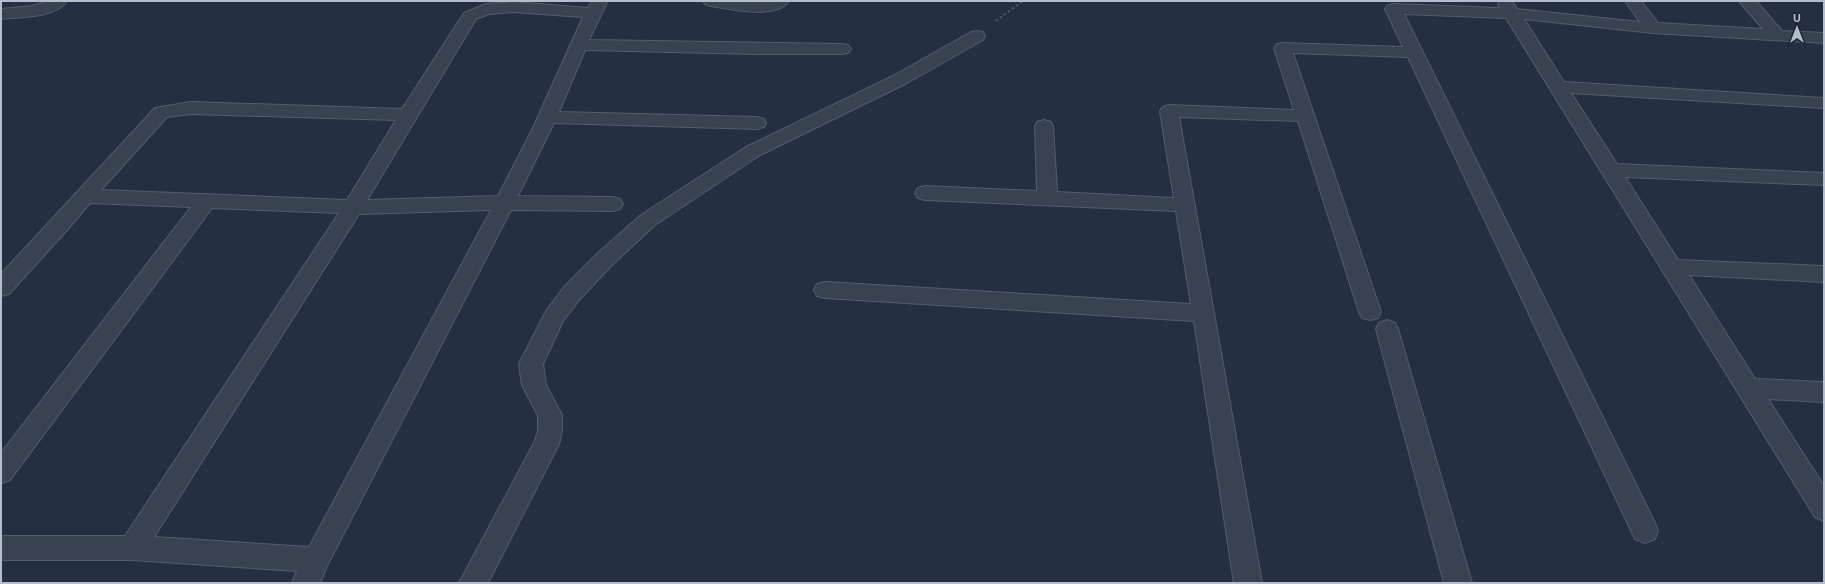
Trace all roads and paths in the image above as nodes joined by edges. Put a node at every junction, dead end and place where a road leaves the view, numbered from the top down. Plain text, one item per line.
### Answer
1 (59, 1) edge
2 (711, 1) edge
3 (781, 1) edge
4 (1023, 1) edge
5 (1633, 1) edge
6 (1747, 1) edge
7 (597, 7) edge
8 (1508, 7) edge
9 (1, 14) edge
10 (1653, 28) junction
11 (977, 36) joint
12 (1778, 36) junction
13 (1824, 38) edge
14 (578, 45) junction
15 (842, 49) dead end
16 (1414, 52) junction
17 (1558, 87) junction
18 (1824, 103) edge
19 (408, 115) junction
20 (1306, 116) junction
21 (549, 117) junction
22 (756, 123) dead end
23 (1044, 126) dead end
24 (1610, 170) junction
25 (1824, 179) edge
26 (925, 193) dead end
27 (84, 196) junction
28 (1047, 199) junction
29 (207, 201) junction
30 (505, 203) junction
31 (613, 204) dead end
32 (1186, 205) junction
33 (352, 206) junction
34 (1672, 267) junction
35 (1824, 274) edge
36 (1, 288) edge
37 (825, 290) dead end
38 (1204, 313) junction
39 (1748, 388) junction
40 (1824, 392) edge
41 (1, 472) edge
42 (1824, 509) edge
43 (1645, 531) dead end
44 (1, 548) edge
45 (132, 548) junction
46 (311, 571) edge
47 (473, 583) edge
48 (1248, 583) edge
49 (1458, 583) edge

1 - 9 street
2 - 3 street
4 - 11 path
5 - 10 street
6 - 12 street
7 - 14 street
7 - 19 street
8 - 10 street
8 - 16 street
8 - 17 street
10 - 12 street
11 - 47 street
12 - 13 street
14 - 15 street
14 - 21 street
16 - 20 street
16 - 43 street
17 - 18 street
17 - 24 street
19 - 27 street
19 - 33 street
20 - 32 street
20 - 49 street
21 - 22 street
21 - 30 street
23 - 28 street
24 - 25 street
24 - 34 street
26 - 28 street
27 - 29 street
27 - 36 street
28 - 32 street
29 - 33 street
29 - 41 street
30 - 31 street
30 - 33 street
30 - 46 street
32 - 38 street
33 - 45 street
34 - 35 street
34 - 39 street
37 - 38 street
38 - 48 street
39 - 40 street
39 - 42 street
44 - 45 street
45 - 46 street

